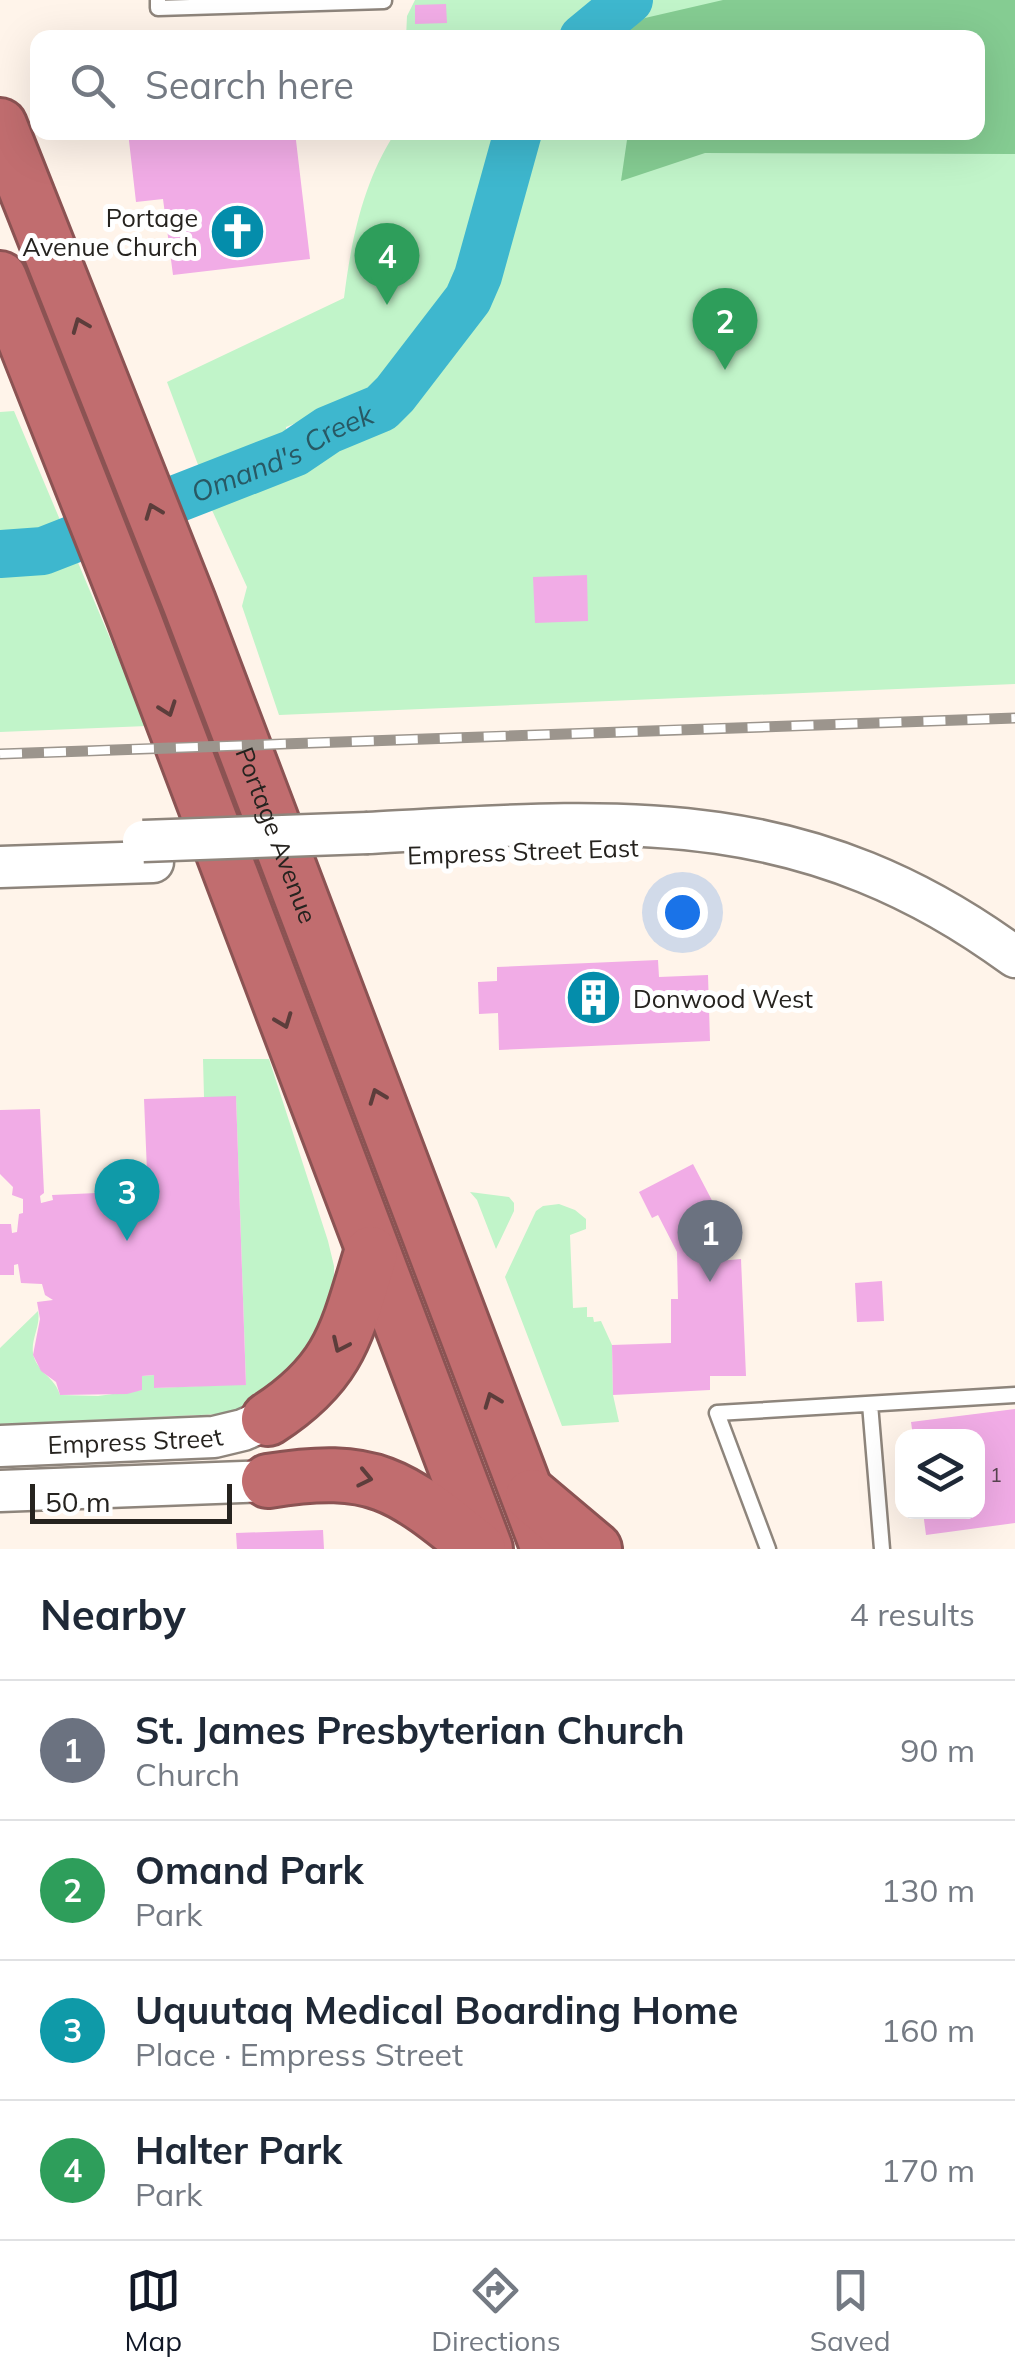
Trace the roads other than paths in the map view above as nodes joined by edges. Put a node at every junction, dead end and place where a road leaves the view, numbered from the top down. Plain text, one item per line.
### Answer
1 (158, 0) edge
2 (384, 1) edge
3 (0, 125) edge
4 (0, 278) edge
5 (0, 845) edge
6 (372, 845) junction
7 (148, 852) junction
8 (0, 867) edge
9 (1015, 957) edge
10 (1015, 982) edge
11 (371, 1253) junction
12 (1015, 1395) edge
13 (870, 1404) junction
14 (268, 1419) joint
15 (0, 1446) edge
16 (268, 1481) joint
17 (0, 1491) edge
18 (527, 1491) junction
19 (482, 1549) edge
20 (548, 1549) edge
21 (594, 1549) edge
22 (768, 1549) edge
23 (882, 1549) edge

1 - 2 lane
18 -> 3 highway, Portage Avenue
4 -> 11 highway
5 - 7 main road, Empress Street East
6 - 7 main road, Empress Street East, bridge
6 - 9 main road, Empress Street East
6 - 10 main road, Empress Street East
7 - 8 main road, Empress Street East
11 -> 14 highway
11 - 19 highway
12 - 13 lane
13 - 22 lane
13 - 23 lane
14 - 15 main road, Empress Street
16 - 17 main road, Empress Street
16 -> 19 highway
18 - 20 highway, Portage Avenue
18 - 21 highway

